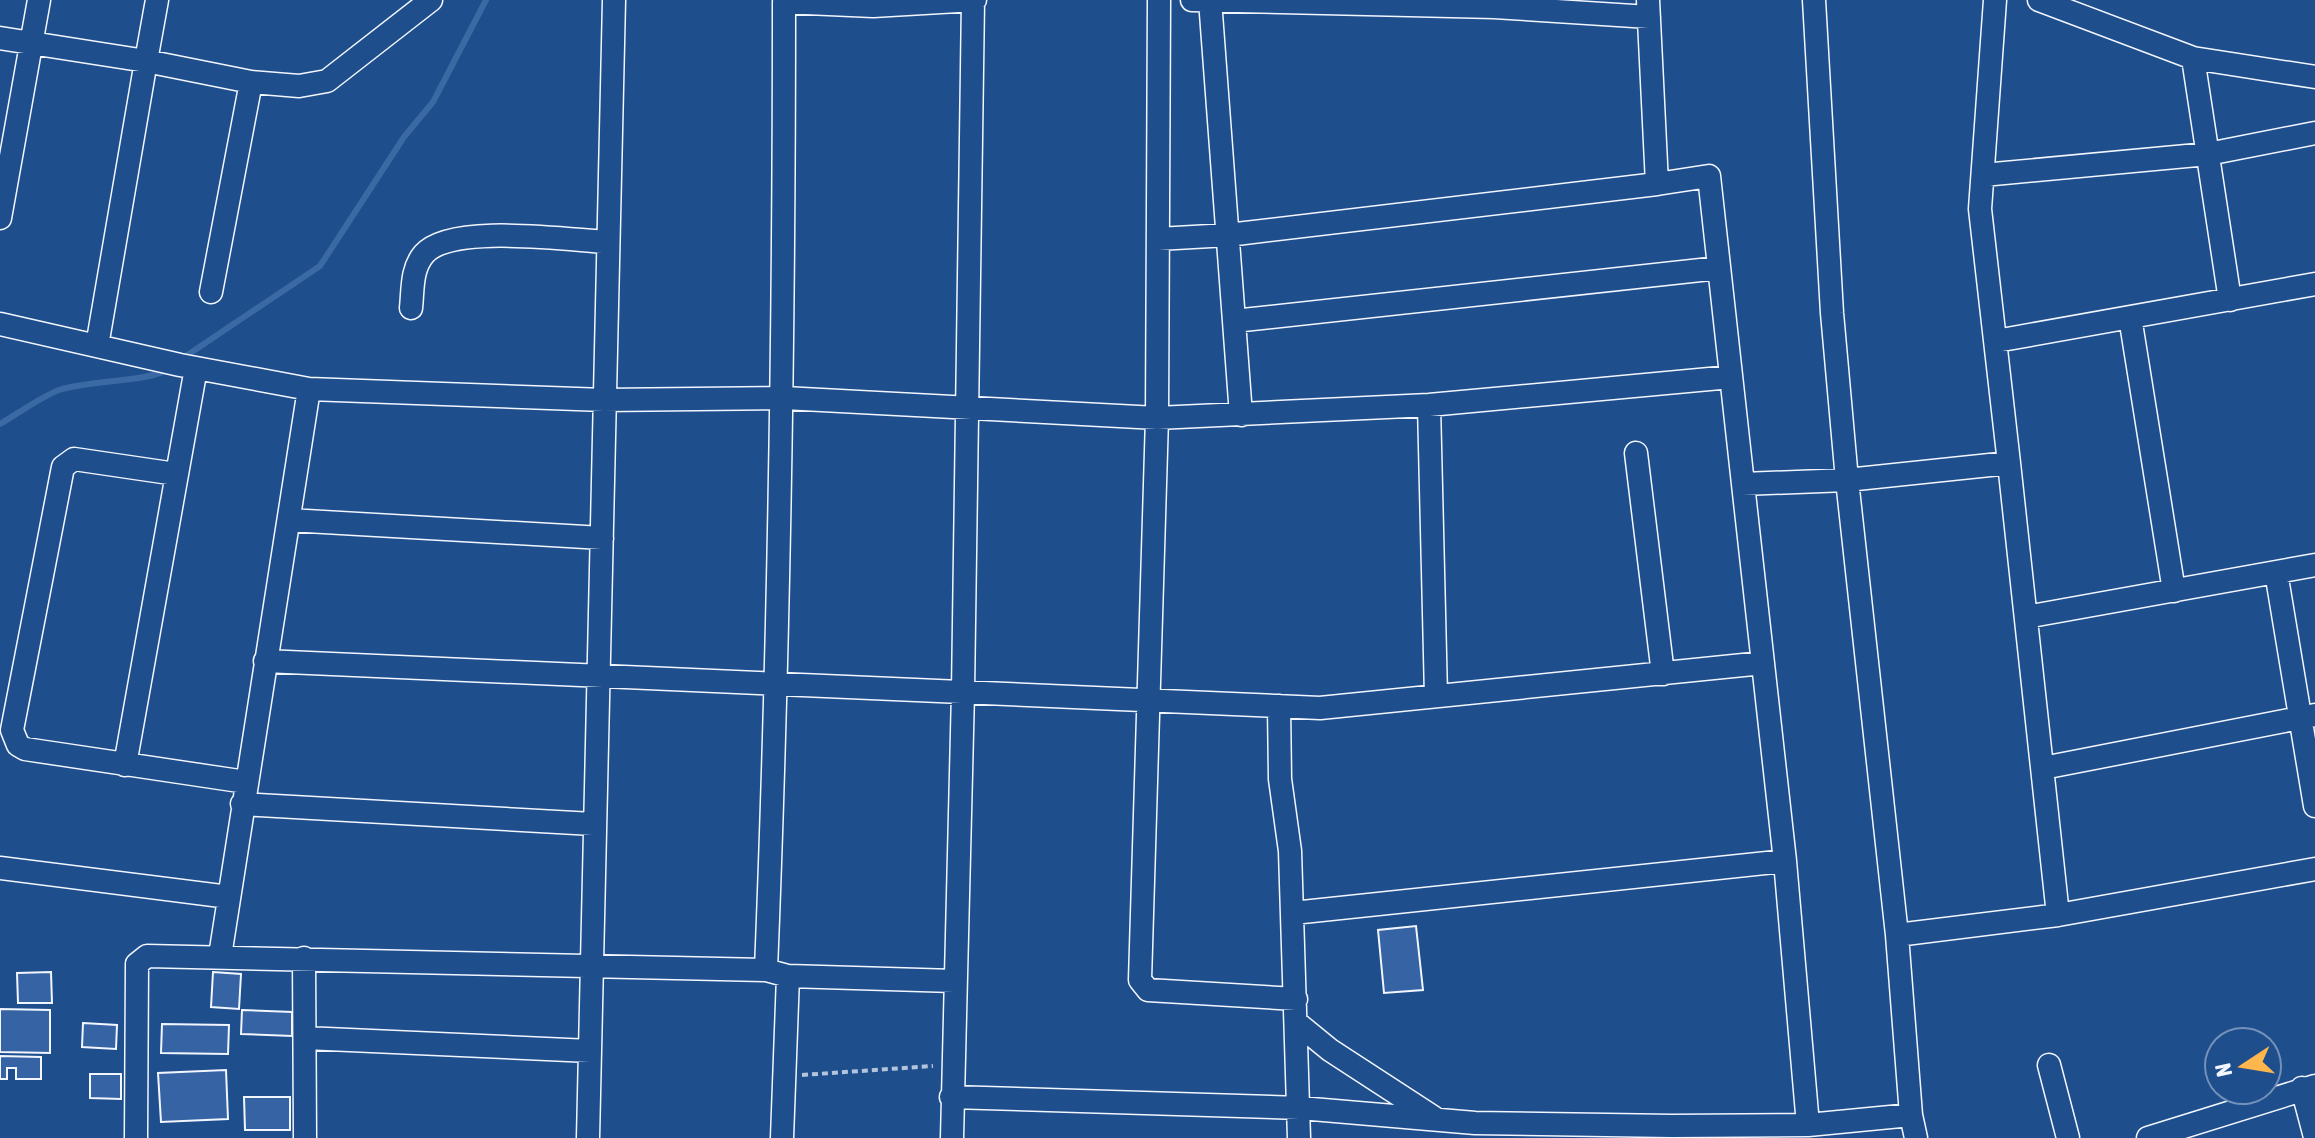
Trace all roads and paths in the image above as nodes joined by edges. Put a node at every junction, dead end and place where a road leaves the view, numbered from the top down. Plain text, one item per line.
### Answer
1 (39, 0) edge
2 (157, 0) edge
3 (431, 0) edge
4 (614, 0) edge
5 (974, 0) edge
6 (1159, 0) edge
7 (1192, 0) edge
8 (1210, 0) edge
9 (1814, 0) edge
10 (1995, 0) edge
11 (2039, 0) edge
12 (780, 1) edge
13 (1648, 8) edge
14 (0, 38) edge
15 (30, 43) junction
16 (2193, 58) junction
17 (146, 61) junction
18 (2315, 77) edge
19 (251, 82) junction
20 (2315, 133) edge
21 (2208, 154) junction
22 (1983, 175) junction
23 (1657, 184) junction
24 (0, 218) edge
25 (1228, 235) junction
26 (1158, 239) junction
27 (608, 242) junction
28 (1719, 268) junction
29 (2315, 284) edge
30 (211, 292) dead end
31 (2230, 300) junction
32 (411, 308) dead end
33 (2130, 317) junction
34 (1234, 321) junction
35 (0, 324) edge
36 (1996, 341) junction
37 (104, 348) junction
38 (188, 367) junction
39 (1731, 377) junction
40 (309, 389) junction
41 (784, 398) junction
42 (604, 400) junction
43 (1429, 405) junction
44 (965, 409) junction
45 (1241, 415) junction
46 (1157, 418) junction
47 (1636, 453) dead end
48 (2009, 463) junction
49 (176, 474) junction
50 (1847, 480) junction
51 (1743, 484) junction
52 (289, 520) junction
53 (602, 538) junction
54 (2315, 565) edge
55 (2276, 572) junction
56 (2174, 591) junction
57 (2026, 617) junction
58 (265, 661) junction
59 (1763, 663) junction
60 (1663, 674) junction
61 (601, 679) junction
62 (778, 685) junction
63 (963, 692) junction
64 (1436, 696) junction
65 (1150, 702) junction
66 (1279, 706) junction
67 (2308, 716) edge
68 (125, 765) junction
69 (2043, 768) junction
70 (244, 793) junction
71 (2315, 806) edge
72 (593, 824) junction
73 (1785, 861) junction
74 (0, 868) edge
75 (2315, 869) edge
76 (229, 897) junction
77 (1293, 913) junction
78 (2058, 915) junction
79 (1897, 935) junction
80 (220, 956) junction
81 (304, 958) junction
82 (592, 967) junction
83 (766, 970) junction
84 (788, 976) junction
85 (954, 981) junction
86 (1296, 999) junction
87 (1297, 1023) junction
88 (305, 1038) junction
89 (590, 1051) junction
90 (952, 1064) junction
91 (2049, 1065) dead end
92 (784, 1077) junction
93 (2309, 1087) edge
94 (951, 1097) junction
95 (1300, 1108) junction
96 (1911, 1115) junction
97 (1438, 1120) junction
98 (1808, 1125) junction
99 (1475, 1130) edge
100 (1672, 1132) edge
101 (2315, 1137) edge
102 (136, 1138) edge
103 (305, 1138) edge
104 (588, 1138) edge
105 (782, 1138) edge
106 (952, 1138) edge
107 (1299, 1138) edge
108 (1916, 1138) edge
109 (2068, 1138) edge
110 (2148, 1138) edge

1 - 15 street
2 - 17 street
3 - 19 street
4 - 27 street
5 - 12 street
5 - 44 street
6 - 26 street
7 - 8 street
8 - 13 street
8 - 25 street
9 - 50 street
10 - 22 street
11 - 16 street
12 - 41 street
13 - 23 street
14 - 15 street
15 - 17 street
15 - 24 street
16 - 18 street
16 - 21 street
17 - 19 street
17 - 37 street
19 - 30 street
20 - 21 street
21 - 22 street
21 - 31 street
22 - 36 street
23 - 25 street
23 - 28 street
25 - 26 street
25 - 34 street
26 - 46 street
27 - 32 street
27 - 42 street
28 - 34 street
28 - 39 street
29 - 31 street
31 - 33 street
33 - 36 street
33 - 56 street
34 - 45 street
35 - 37 street
36 - 48 street
37 - 38 street
38 - 40 street
38 - 49 street
39 - 43 street
39 - 51 street
40 - 42 street
40 - 52 street
41 - 42 street
41 - 44 street
41 - 62 street
42 - 53 street
43 - 45 street
43 - 64 street
44 - 46 street
44 - 63 street
45 - 46 street
46 - 65 street
47 - 60 street
48 - 50 street
48 - 57 street
49 - 68 street
49 - 68 street
50 - 51 street
50 - 79 street
51 - 59 street
52 - 53 street
52 - 58 street
53 - 61 street
54 - 55 street
55 - 56 street
55 - 67 street
56 - 57 street
57 - 69 street
58 - 61 street
58 - 70 street
59 - 60 street
59 - 73 street
60 - 64 street
61 - 62 street
61 - 72 street
62 - 63 street
62 - 83 street
63 - 65 street
63 - 85 street
64 - 66 street
65 - 66 street
65 - 86 street
66 - 77 street
67 - 69 street
67 - 71 street
68 - 70 street
69 - 78 street
70 - 72 street
70 - 76 street
72 - 82 street
73 - 77 street
73 - 98 street
74 - 76 street
75 - 78 street
76 - 80 street
77 - 86 street
78 - 79 street
79 - 96 street
80 - 81 street
80 - 102 street
81 - 82 street
81 - 88 street
82 - 83 street
82 - 89 street
83 - 84 street
84 - 85 street
84 - 92 street
85 - 90 street
86 - 87 street
87 - 95 street
87 - 97 street
88 - 89 street
88 - 103 street
89 - 104 street
90 - 92 path
90 - 94 street
91 - 109 street
92 - 105 street
93 - 101 street
93 - 110 street
94 - 95 street
94 - 106 street
95 - 97 street
95 - 107 street
96 - 98 street
96 - 108 street
97 - 99 street
98 - 100 street
99 - 100 street

